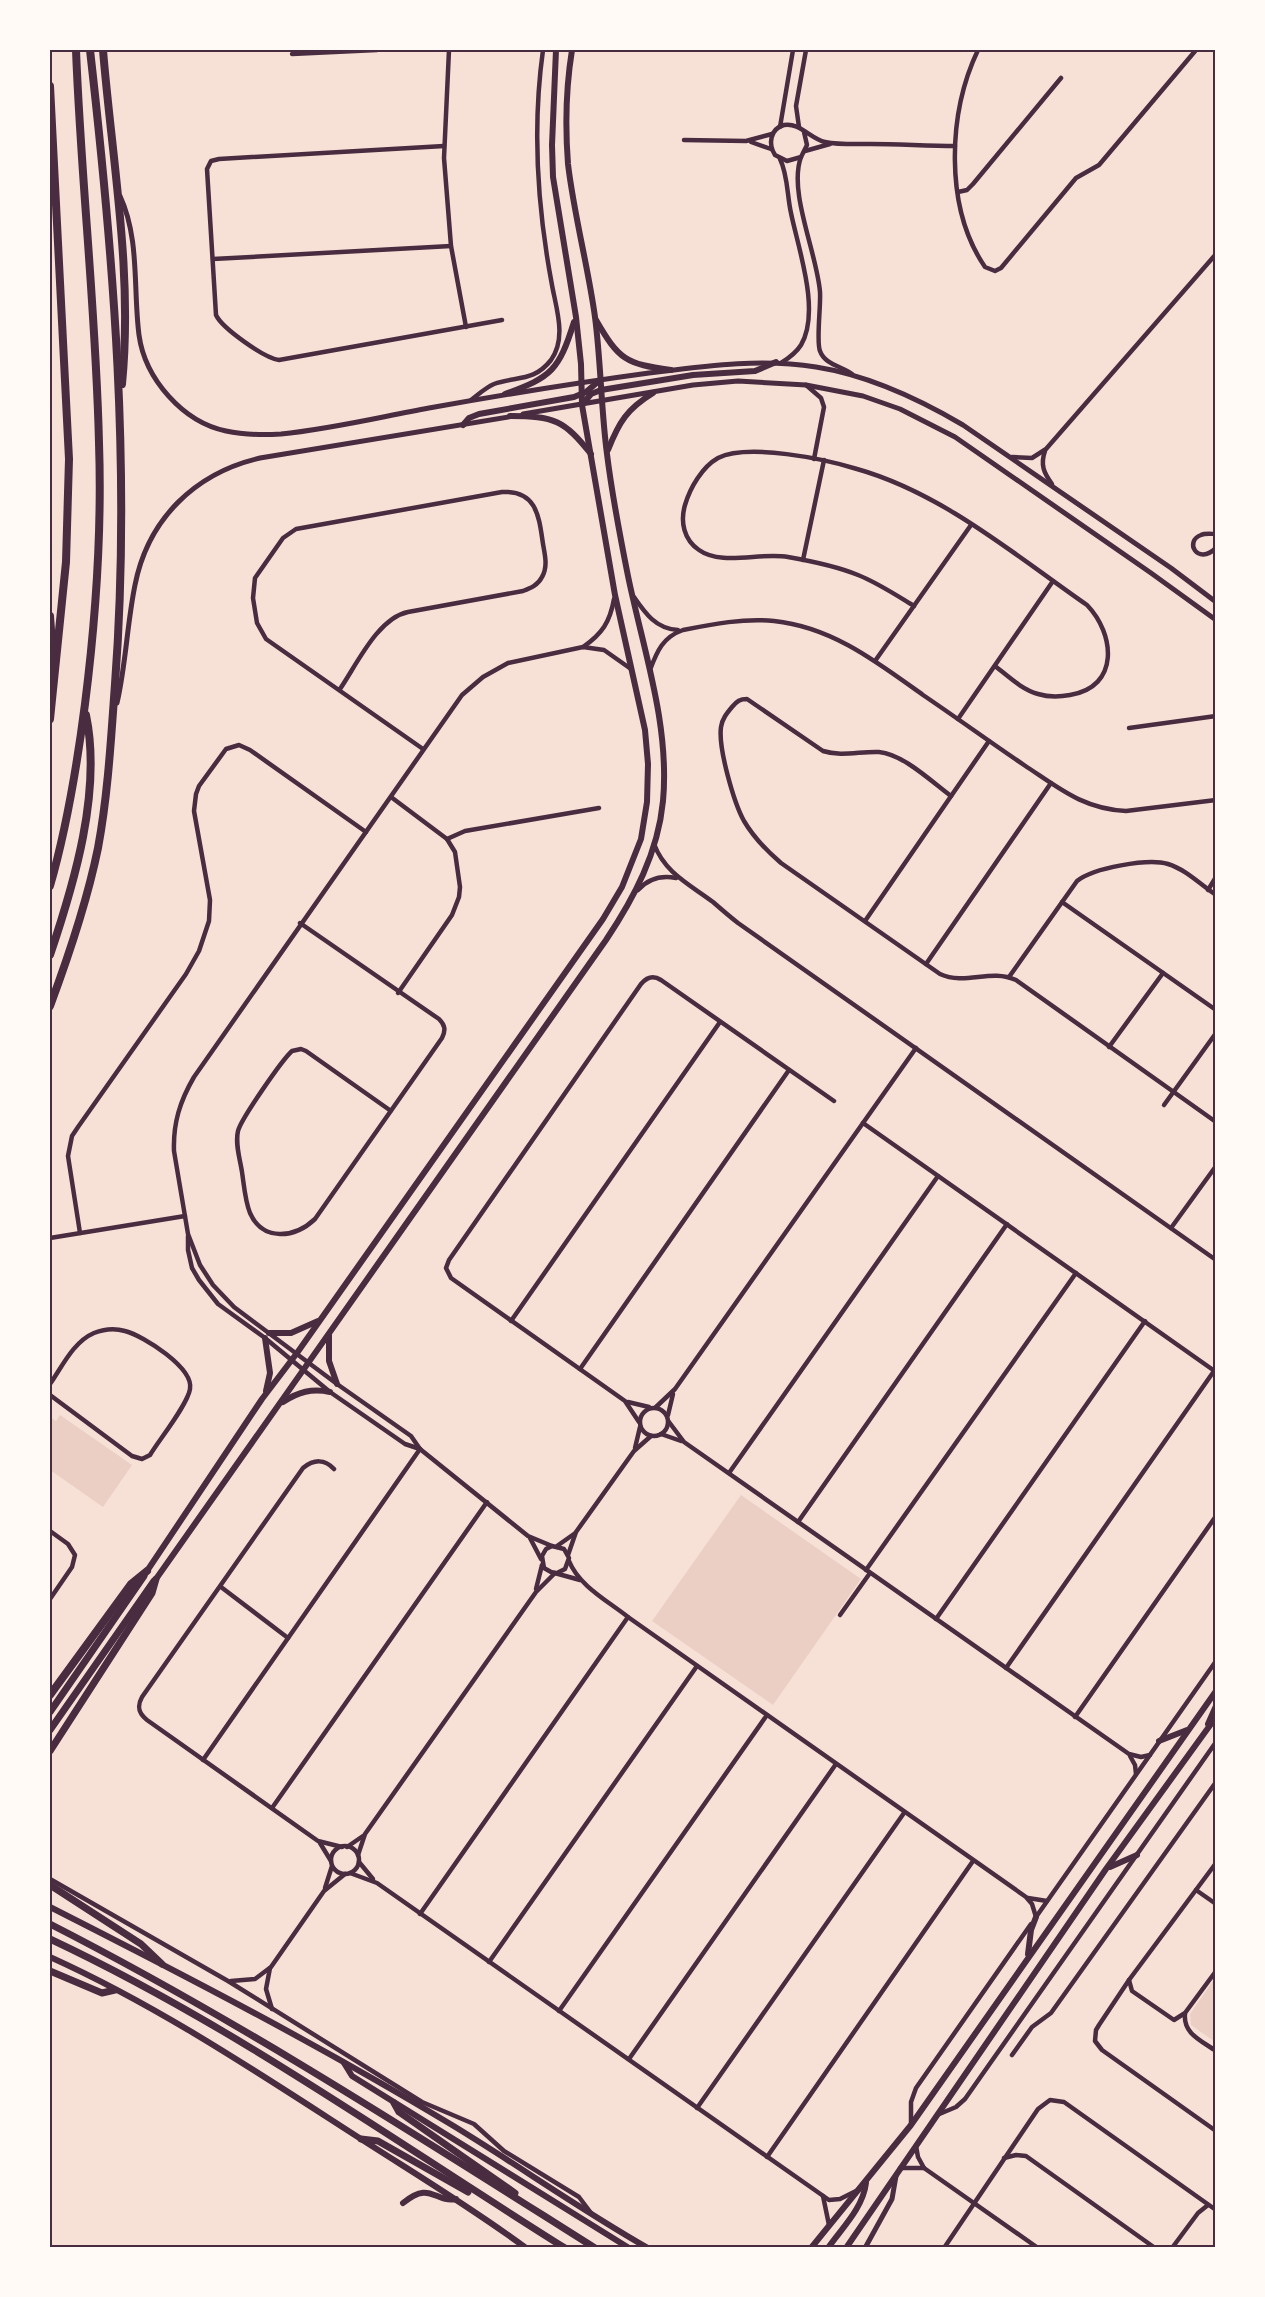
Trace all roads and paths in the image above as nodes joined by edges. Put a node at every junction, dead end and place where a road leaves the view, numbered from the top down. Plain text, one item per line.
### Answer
1 (76, 50) edge
2 (90, 50) edge
3 (103, 50) edge
4 (377, 50) edge
5 (449, 50) edge
6 (543, 50) edge
7 (556, 50) edge
8 (572, 50) edge
9 (793, 50) edge
10 (806, 50) edge
11 (978, 50) edge
12 (1196, 50) edge
13 (291, 54) dead end
14 (1061, 78) dead end
15 (50, 86) edge
16 (780, 127) junction
17 (799, 127) junction
18 (804, 132) junction
19 (772, 134) junction
20 (684, 140) dead end
21 (746, 141) junction
22 (832, 143) junction
23 (444, 146) junction
24 (955, 146) junction
25 (771, 149) junction
26 (805, 151) junction
27 (801, 157) junction
28 (780, 159) junction
29 (117, 189) junction
30 (958, 192) junction
31 (451, 246) junction
32 (1215, 254) edge
33 (213, 260) junction
34 (821, 298) junction
35 (808, 299) junction
36 (576, 317) junction
37 (595, 317) junction
38 (502, 320) dead end
39 (466, 327) junction
40 (778, 362) junction
41 (671, 370) junction
42 (854, 376) junction
43 (601, 379) junction
44 (582, 382) junction
45 (806, 385) junction
46 (601, 390) junction
47 (653, 393) junction
48 (505, 394) junction
49 (582, 395) junction
50 (470, 400) junction
51 (602, 402) junction
52 (582, 405) junction
53 (119, 408) junction
54 (510, 416) junction
55 (463, 425) junction
56 (1046, 449) junction
57 (607, 453) junction
58 (591, 455) junction
59 (1012, 457) junction
60 (814, 459) junction
61 (824, 460) junction
62 (1052, 485) junction
63 (971, 525) junction
64 (1215, 534) edge
65 (1215, 548) edge
66 (803, 560) junction
67 (1053, 581) junction
68 (632, 594) junction
69 (615, 595) junction
70 (1215, 602) edge
71 (914, 606) junction
72 (50, 616) edge
73 (1215, 620) edge
74 (683, 630) junction
75 (583, 647) junction
76 (875, 661) junction
77 (995, 666) junction
78 (631, 669) junction
79 (650, 670) junction
80 (55, 674) junction
81 (340, 689) junction
82 (85, 706) junction
83 (113, 716) junction
84 (1215, 716) edge
85 (50, 719) edge
86 (958, 719) junction
87 (1129, 728) dead end
88 (989, 741) junction
89 (423, 749) junction
90 (1052, 783) junction
91 (951, 796) junction
92 (391, 797) junction
93 (1215, 800) edge
94 (599, 808) dead end
95 (366, 832) junction
96 (447, 838) junction
97 (654, 844) junction
98 (1215, 877) edge
99 (679, 878) junction
100 (50, 886) edge
101 (1208, 890) junction
102 (635, 893) junction
103 (1215, 895) edge
104 (1062, 902) junction
105 (865, 921) junction
106 (300, 923) junction
107 (50, 955) edge
108 (926, 964) junction
109 (1162, 973) junction
110 (1009, 977) junction
111 (398, 993) junction
112 (50, 1006) edge
113 (1215, 1010) edge
114 (720, 1022) junction
115 (1215, 1033) edge
116 (1109, 1047) junction
117 (916, 1048) junction
118 (789, 1070) junction
119 (1173, 1092) junction
120 (834, 1101) dead end
121 (1164, 1105) dead end
122 (391, 1111) junction
123 (1215, 1122) edge
124 (863, 1123) junction
125 (1215, 1166) edge
126 (1210, 1174) junction
127 (938, 1176) junction
128 (1215, 1177) edge
129 (184, 1216) junction
130 (1007, 1224) junction
131 (1171, 1228) junction
132 (80, 1233) junction
133 (188, 1234) junction
134 (50, 1238) edge
135 (1215, 1260) edge
136 (1076, 1273) junction
137 (321, 1319) junction
138 (511, 1321) junction
139 (1145, 1322) junction
140 (329, 1334) junction
141 (267, 1335) junction
142 (297, 1353) junction
143 (291, 1361) junction
144 (309, 1362) junction
145 (580, 1369) junction
146 (303, 1371) junction
147 (1215, 1371) edge
148 (50, 1384) edge
149 (337, 1384) junction
150 (675, 1389) junction
151 (330, 1392) junction
152 (50, 1395) edge
153 (262, 1400) junction
154 (625, 1401) junction
155 (280, 1404) junction
156 (653, 1407) junction
157 (668, 1420) junction
158 (640, 1424) junction
159 (661, 1434) junction
160 (651, 1436) junction
161 (684, 1442) junction
162 (420, 1449) junction
163 (634, 1451) junction
164 (334, 1469) dead end
165 (729, 1473) junction
166 (487, 1502) junction
167 (1215, 1516) edge
168 (798, 1522) junction
169 (50, 1531) edge
170 (576, 1532) junction
171 (528, 1536) junction
172 (555, 1546) junction
173 (569, 1558) junction
174 (542, 1562) junction
175 (147, 1571) junction
176 (868, 1571) junction
177 (556, 1573) junction
178 (156, 1579) junction
179 (583, 1581) junction
180 (221, 1587) junction
181 (536, 1592) junction
182 (50, 1599) edge
183 (840, 1615) dead end
184 (628, 1617) junction
185 (936, 1619) junction
186 (288, 1638) junction
187 (1215, 1661) edge
188 (697, 1666) junction
189 (1006, 1668) junction
190 (1215, 1691) edge
191 (50, 1695) edge
192 (1215, 1706) edge
193 (50, 1712) edge
194 (767, 1715) junction
195 (1075, 1717) junction
196 (1215, 1717) edge
197 (1208, 1725) junction
198 (50, 1730) edge
199 (1187, 1730) junction
200 (1159, 1741) junction
201 (1215, 1742) edge
202 (50, 1751) edge
203 (1128, 1754) junction
204 (1150, 1755) junction
205 (203, 1760) junction
206 (836, 1764) junction
207 (1136, 1774) junction
208 (1215, 1782) edge
209 (272, 1808) junction
210 (904, 1813) junction
211 (365, 1834) junction
212 (318, 1841) junction
213 (345, 1847) junction
214 (358, 1854) junction
215 (1137, 1855) junction
216 (973, 1861) junction
217 (359, 1862) junction
218 (1215, 1863) edge
219 (332, 1864) junction
220 (1106, 1869) junction
221 (347, 1874) junction
222 (50, 1879) edge
223 (376, 1883) junction
224 (50, 1885) edge
225 (1196, 1890) junction
226 (324, 1891) junction
227 (1026, 1897) junction
228 (1047, 1901) junction
229 (1215, 1904) edge
230 (50, 1907) edge
231 (420, 1914) junction
232 (1036, 1917) junction
233 (50, 1924) edge
234 (50, 1940) edge
235 (50, 1957) edge
236 (1028, 1957) junction
237 (489, 1962) junction
238 (162, 1964) junction
239 (271, 1966) junction
240 (50, 1971) edge
241 (1215, 1971) edge
242 (1130, 1980) junction
243 (228, 1981) junction
244 (115, 1990) junction
245 (272, 2008) junction
246 (559, 2011) junction
247 (1185, 2013) junction
248 (1215, 2051) edge
249 (1012, 2055) dead end
250 (628, 2059) junction
251 (344, 2062) junction
252 (394, 2103) junction
253 (697, 2108) junction
254 (935, 2116) junction
255 (911, 2125) junction
256 (1215, 2131) edge
257 (361, 2139) junction
258 (916, 2145) junction
259 (767, 2157) junction
260 (1004, 2158) junction
261 (924, 2168) junction
262 (898, 2171) junction
263 (863, 2185) junction
264 (480, 2194) junction
265 (823, 2196) junction
266 (456, 2199) junction
267 (517, 2199) junction
268 (403, 2203) dead end
269 (975, 2203) junction
270 (1208, 2205) junction
271 (1215, 2210) edge
272 (591, 2213) junction
273 (829, 2226) junction
274 (526, 2247) edge
275 (565, 2247) edge
276 (595, 2247) edge
277 (629, 2247) edge
278 (648, 2247) edge
279 (811, 2247) edge
280 (828, 2247) edge
281 (846, 2247) edge
282 (865, 2247) edge
283 (944, 2247) edge
284 (1038, 2247) edge
285 (1155, 2247) edge
286 (1172, 2247) edge

1 - 82 highway
2 - 53 highway
3 - 29 highway
4 - 13 street
5 - 23 street
6 - 50 street
7 - 36 main road
8 - 37 main road
9 - 16 street
10 - 17 street
11 - 24 street
12 - 30 street
14 - 30 street
15 - 80 highway
16 - 17 street
16 - 19 street
17 - 18 street
18 - 22 street
18 - 26 street
19 - 21 street
19 - 25 street
20 - 21 street
21 - 25 street
22 - 24 street
22 - 26 street
23 - 31 street
23 - 33 street
24 - 30 street
25 - 28 street
26 - 27 street
27 - 28 street
27 - 34 street
28 - 35 street
29 - 50 street
29 - 53 highway
31 - 33 street
31 - 39 street
32 - 56 street
33 - 39 street
34 - 35 street
34 - 42 street
35 - 40 street
36 - 44 main road
36 - 48 main road
37 - 41 main road
37 - 43 main road
38 - 39 street
40 - 41 street
40 - 42 street
40 - 46 main road
41 - 43 street
42 - 59 street
43 - 44 street
43 - 46 main road
43 - 49 main road
44 - 48 street
44 - 49 main road
45 - 47 street
45 - 60 street
45 - 73 street
46 - 51 main road
46 - 52 main road
47 - 51 street
47 - 57 main road
48 - 50 street
49 - 52 main road
49 - 55 main road
51 - 52 street
51 - 57 main road
52 - 54 street
52 - 58 main road
53 - 83 highway
54 - 55 street
54 - 58 main road
55 - 83 street
56 - 59 street
56 - 62 street
57 - 68 main road
58 - 69 main road
59 - 62 street
60 - 61 street
60 - 66 street
61 - 63 street
61 - 66 street
62 - 70 street
63 - 67 street
63 - 71 street
64 - 65 street
66 - 71 street
67 - 77 street
67 - 77 street
68 - 74 street
68 - 79 main road
69 - 75 street
69 - 78 main road
71 - 76 street
72 - 80 highway
74 - 76 street
74 - 79 street
75 - 78 street
75 - 89 street
76 - 86 street
77 - 86 street
78 - 137 main road
79 - 97 main road
80 - 85 highway
81 - 81 street
81 - 89 street
82 - 100 highway
82 - 107 highway
83 - 112 highway
84 - 87 street
86 - 88 street
88 - 90 street
88 - 91 street
89 - 92 street
90 - 93 street
90 - 108 street
91 - 105 street
91 - 105 street
92 - 95 street
92 - 96 street
94 - 96 street
95 - 106 street
95 - 132 street
96 - 111 street
97 - 99 street
97 - 102 main road
98 - 101 street
99 - 102 street
99 - 117 street
101 - 103 street
101 - 104 street
102 - 140 main road
104 - 109 street
104 - 110 street
105 - 108 street
106 - 111 street
106 - 129 street
108 - 110 street
109 - 113 street
109 - 116 street
110 - 116 street
111 - 122 street
114 - 118 street
114 - 138 street
114 - 138 street
115 - 119 street
116 - 119 street
117 - 124 street
117 - 131 street
118 - 120 street
118 - 145 street
119 - 121 street
119 - 123 street
122 - 122 street
124 - 127 street
124 - 150 street
125 - 126 street
126 - 128 street
126 - 131 street
127 - 130 street
127 - 165 street
129 - 132 street
129 - 133 street
130 - 136 street
130 - 168 street
131 - 135 street
132 - 134 street
133 - 141 street
133 - 141 street
136 - 139 street
136 - 176 street
137 - 141 main road
137 - 142 main road
138 - 145 street
139 - 147 street
139 - 185 street
140 - 144 main road
140 - 149 main road
141 - 142 street
141 - 143 street
141 - 153 main road
142 - 143 main road
142 - 144 street
143 - 146 street
143 - 153 main road
144 - 146 main road
144 - 149 street
145 - 154 street
146 - 151 street
146 - 155 main road
147 - 189 street
148 - 152 street
149 - 162 street
150 - 156 street
150 - 157 street
151 - 155 main road
151 - 162 street
153 - 175 main road
154 - 156 street
154 - 158 street
155 - 178 main road
156 - 157 street
156 - 158 street
157 - 159 street
157 - 161 street
158 - 160 street
158 - 163 street
159 - 160 street
159 - 161 street
160 - 163 street
161 - 165 street
162 - 166 street
162 - 186 street
163 - 170 street
164 - 180 street
165 - 168 street
166 - 171 street
166 - 209 street
167 - 195 street
168 - 176 street
169 - 182 street
170 - 172 street
170 - 173 street
171 - 172 street
171 - 174 street
172 - 173 street
172 - 174 street
173 - 177 street
173 - 179 street
174 - 177 street
174 - 181 street
175 - 191 highway
175 - 193 main road
176 - 183 street
176 - 185 street
177 - 179 street
177 - 181 street
178 - 198 main road
178 - 202 main road
179 - 184 street
180 - 186 street
180 - 205 street
181 - 211 street
184 - 188 street
184 - 231 street
185 - 189 street
186 - 205 street
187 - 200 street
188 - 194 street
188 - 237 street
189 - 195 street
190 - 199 main road
192 - 197 main road
194 - 206 street
194 - 246 street
195 - 203 street
196 - 197 main road
197 - 220 main road
199 - 200 main road
199 - 236 main road
200 - 204 street
201 - 215 street
203 - 204 street
203 - 207 street
204 - 207 street
205 - 209 street
206 - 210 street
206 - 250 street
207 - 228 street
208 - 249 street
209 - 212 street
210 - 216 street
210 - 253 street
211 - 213 street
211 - 214 street
212 - 213 street
212 - 219 street
213 - 214 street
213 - 219 street
214 - 217 street
215 - 220 main road
215 - 254 street
216 - 227 street
216 - 259 street
217 - 221 street
217 - 223 street
218 - 225 street
219 - 221 street
219 - 226 street
220 - 254 main road
221 - 223 street
221 - 226 street
222 - 243 street
223 - 231 street
224 - 238 main road
225 - 229 street
225 - 242 street
226 - 239 street
227 - 228 street
227 - 232 street
228 - 232 street
230 - 238 main road
231 - 237 street
232 - 236 main road
232 - 255 street
233 - 267 main road
234 - 264 main road
235 - 244 main road
236 - 255 main road
237 - 246 street
238 - 251 main road
239 - 243 street
239 - 245 street
240 - 244 main road
241 - 247 street
242 - 247 street
242 - 256 street
243 - 245 street
244 - 257 main road
245 - 272 street
246 - 250 street
247 - 248 street
250 - 253 street
251 - 252 main road
251 - 272 main road
252 - 267 main road
252 - 277 main road
253 - 259 street
254 - 258 main road
255 - 263 main road
257 - 264 main road
257 - 266 main road
258 - 261 street
258 - 262 main road
259 - 265 street
260 - 269 street
260 - 270 street
260 - 285 street
261 - 262 street
261 - 269 street
262 - 281 main road
262 - 282 street
263 - 265 street
263 - 273 main road
263 - 280 main road
264 - 275 main road
265 - 273 street
266 - 268 main road
266 - 274 main road
267 - 276 main road
269 - 283 street
269 - 284 street
270 - 271 street
270 - 286 street
272 - 278 main road
273 - 279 main road

